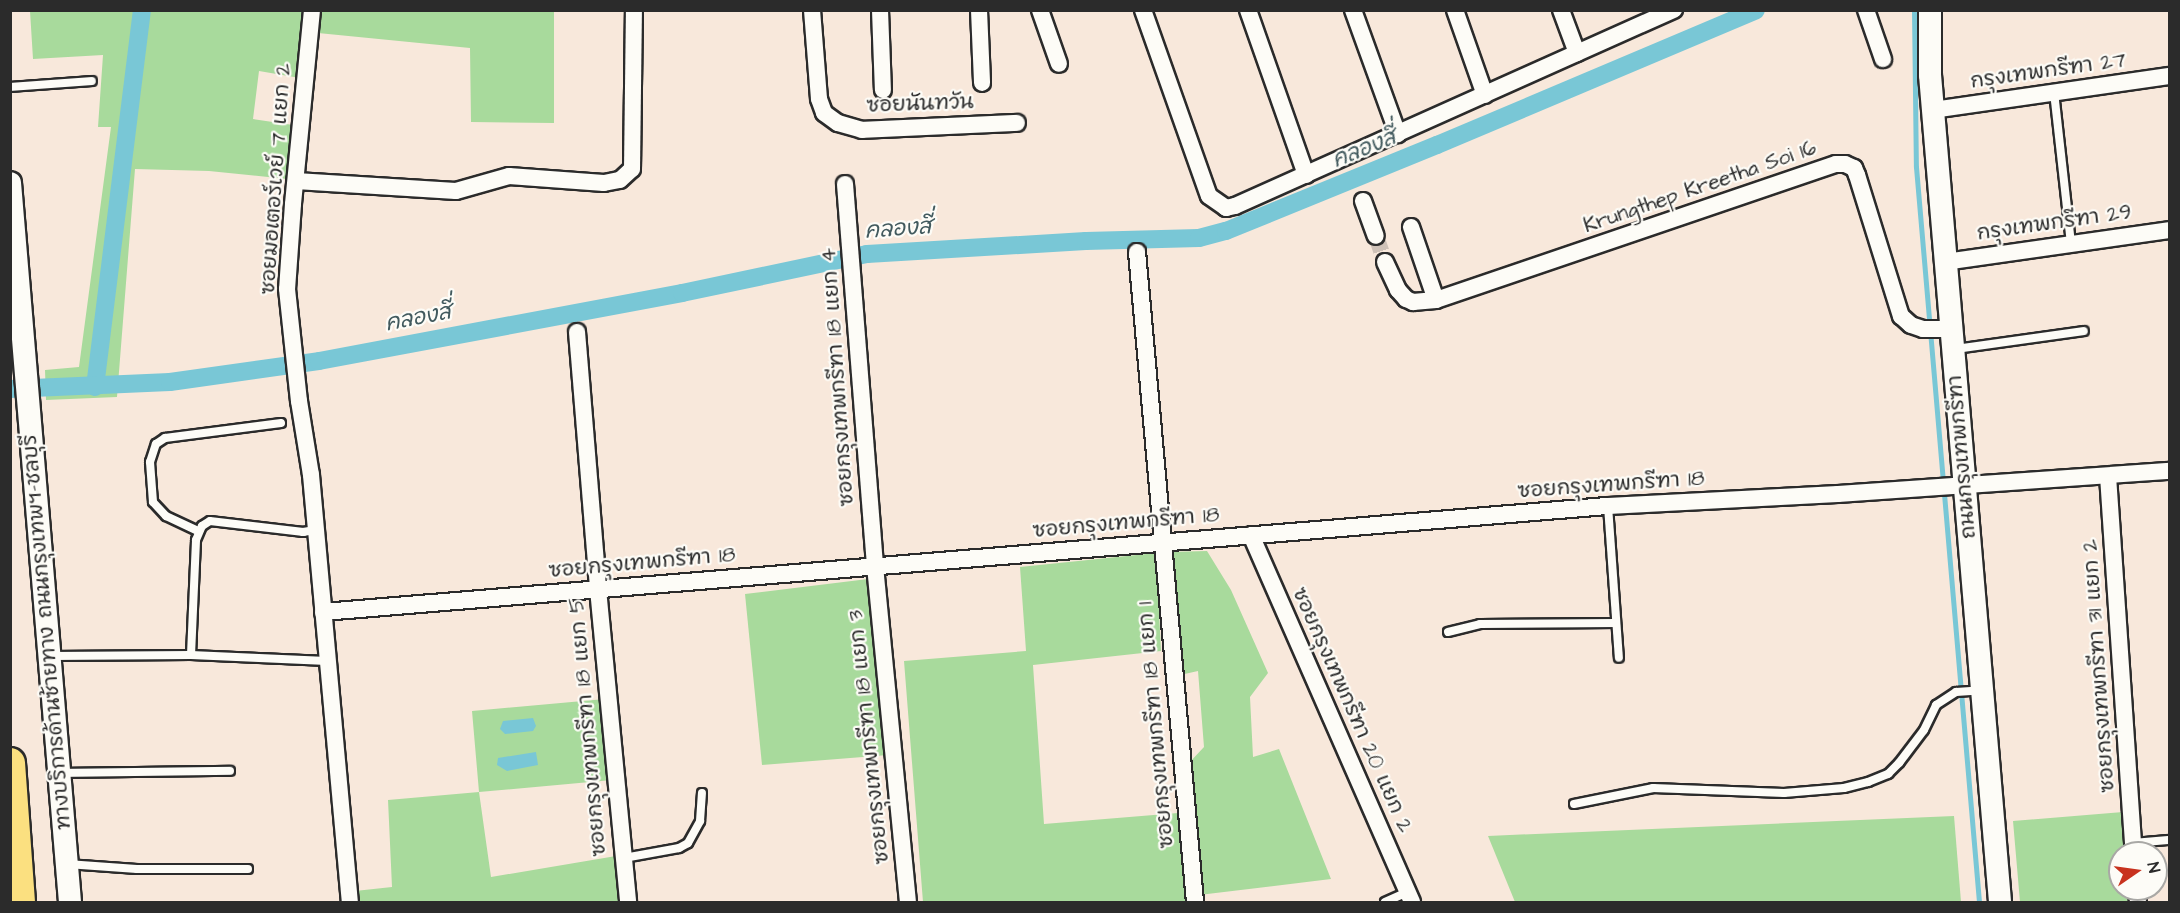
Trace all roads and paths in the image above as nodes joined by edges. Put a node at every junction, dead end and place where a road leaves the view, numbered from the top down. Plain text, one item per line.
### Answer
1 (312, 10) edge
2 (634, 10) edge
3 (812, 10) edge
4 (880, 10) edge
5 (979, 10) edge
6 (1040, 10) edge
7 (1143, 10) edge
8 (1248, 10) edge
9 (1353, 10) edge
10 (1455, 10) edge
11 (1562, 10) edge
12 (1866, 10) edge
13 (1930, 10) edge
14 (1669, 12) edge
15 (1577, 54) junction
16 (1883, 59) dead end
17 (1059, 64) dead end
18 (2169, 76) edge
19 (92, 81) dead end
20 (982, 83) dead end
21 (10, 87) edge
22 (883, 90) dead end
23 (2055, 92) junction
24 (1485, 95) junction
25 (1933, 110) junction
26 (1017, 123) dead end
27 (1398, 134) junction
28 (1305, 175) junction
29 (296, 181) junction
30 (10, 183) edge
31 (845, 184) dead end
32 (1363, 201) dead end
33 (1411, 227) dead end
34 (2169, 230) edge
35 (1376, 236) tunnel mouth
36 (2071, 244) junction
37 (1137, 252) dead end
38 (1385, 262) tunnel mouth
39 (1945, 262) junction
40 (1436, 300) junction
41 (578, 332) dead end
42 (2084, 332) dead end
43 (1940, 335) junction
44 (281, 423) dead end
45 (2169, 471) edge
46 (2108, 476) junction
47 (1958, 485) junction
48 (1608, 506) junction
49 (314, 530) junction
50 (198, 531) junction
51 (1251, 535) junction
52 (1162, 543) junction
53 (875, 566) junction
54 (598, 589) junction
55 (323, 612) junction
56 (1616, 623) junction
57 (1448, 632) dead end
58 (191, 655) junction
59 (50, 656) junction
60 (1618, 658) dead end
61 (327, 661) junction
62 (1977, 690) junction
63 (10, 763) edge
64 (230, 771) dead end
65 (59, 773) junction
66 (702, 793) dead end
67 (1574, 804) dead end
68 (2134, 841) edge
69 (624, 858) junction
70 (67, 864) junction
71 (248, 868) dead end
72 (1410, 897) edge
73 (20, 903) edge
74 (70, 903) edge
75 (350, 903) edge
76 (628, 903) edge
77 (908, 903) edge
78 (1195, 903) edge
79 (1384, 903) edge
80 (2000, 903) edge

1 - 29 street, ซอยมอเตอร์เวย์ 7 แยก 2
2 - 29 street
3 - 26 street, ซอยนันทวัน
4 - 22 street
5 - 20 street
6 - 17 street
7 - 28 street
8 - 28 street
9 - 27 street
10 - 24 street
11 - 15 street
12 - 16 street
13 - 25 main road, ถนนกรุงเทพกรีฑา
14 - 15 street
15 - 24 street
18 - 23 street, กรุงเทพกรีฑา 27
19 - 21 lane
23 - 25 street, กรุงเทพกรีฑา 27
23 - 36 lane
24 - 27 street
25 - 39 main road, ถนนกรุงเทพกรีฑา
27 - 28 street
29 - 49 street, ซอยมอเตอร์เวย์ 7 แยก 2
30 - 59 main road, ทางบริการด้านซ้ายทาง ถนนกรุงเทพฯ-ชลบุรี
31 - 53 street, ซอยกรุงเทพกรีฑา 18 แยก 4
32 - 35 street
33 - 40 street
34 - 36 street, กรุงเทพกรีฑา 29
36 - 39 street, กรุงเทพกรีฑา 29
37 - 52 street, ซอยกรุงเทพกรีฑา 18 แยก 1
38 - 40 street
39 - 43 main road, ถนนกรุงเทพกรีฑา
40 - 43 street, Krungthep Kreetha Soi 16
41 - 54 street, ซอยกรุงเทพกรีฑา 18 แยก 5
42 - 43 lane
43 - 47 main road, ถนนกรุงเทพกรีฑา
44 - 50 lane
45 - 46 street, ซอยกรุงเทพกรีฑา 18
46 - 47 street, ซอยกรุงเทพกรีฑา 18
46 - 68 street, ซอยกรุงเทพกรีฑา 31 แยก 2
47 - 48 street, ซอยกรุงเทพกรีฑา 18
47 - 62 main road, ถนนกรุงเทพกรีฑา
48 - 51 street, ซอยกรุงเทพกรีฑา 18
48 - 56 lane
49 - 50 lane
49 - 55 street, ซอยมอเตอร์เวย์ 7 แยก 2
50 - 58 lane
51 - 52 street, ซอยกรุงเทพกรีฑา 18
51 - 72 street, ซอยกรุงเทพกรีฑา 20 แยก 2
52 - 53 street, ซอยกรุงเทพกรีฑา 18
52 - 78 street, ซอยกรุงเทพกรีฑา 18 แยก 1
53 - 54 street, ซอยกรุงเทพกรีฑา 18
53 - 77 street, ซอยกรุงเทพกรีฑา 18 แยก 3
54 - 55 street, ซอยกรุงเทพกรีฑา 18
54 - 69 street, ซอยกรุงเทพกรีฑา 18 แยก 5
55 - 61 street, ซอยมอเตอร์เวย์ 7 แยก 2
56 - 57 lane
56 - 60 lane
58 - 59 lane
58 - 61 lane
59 - 65 main road, ทางบริการด้านซ้ายทาง ถนนกรุงเทพฯ-ชลบุรี
61 - 75 street, ซอยมอเตอร์เวย์ 7 แยก 2
62 - 67 lane
62 - 80 main road, ถนนกรุงเทพกรีฑา
63 - 73 highway
64 - 65 lane
65 - 70 main road, ทางบริการด้านซ้ายทาง ถนนกรุงเทพฯ-ชลบุรี
66 - 69 lane
69 - 76 street, ซอยกรุงเทพกรีฑา 18 แยก 5
70 - 71 lane
70 - 74 main road, ทางบริการด้านซ้ายทาง ถนนกรุงเทพฯ-ชลบุรี
72 - 79 lane

